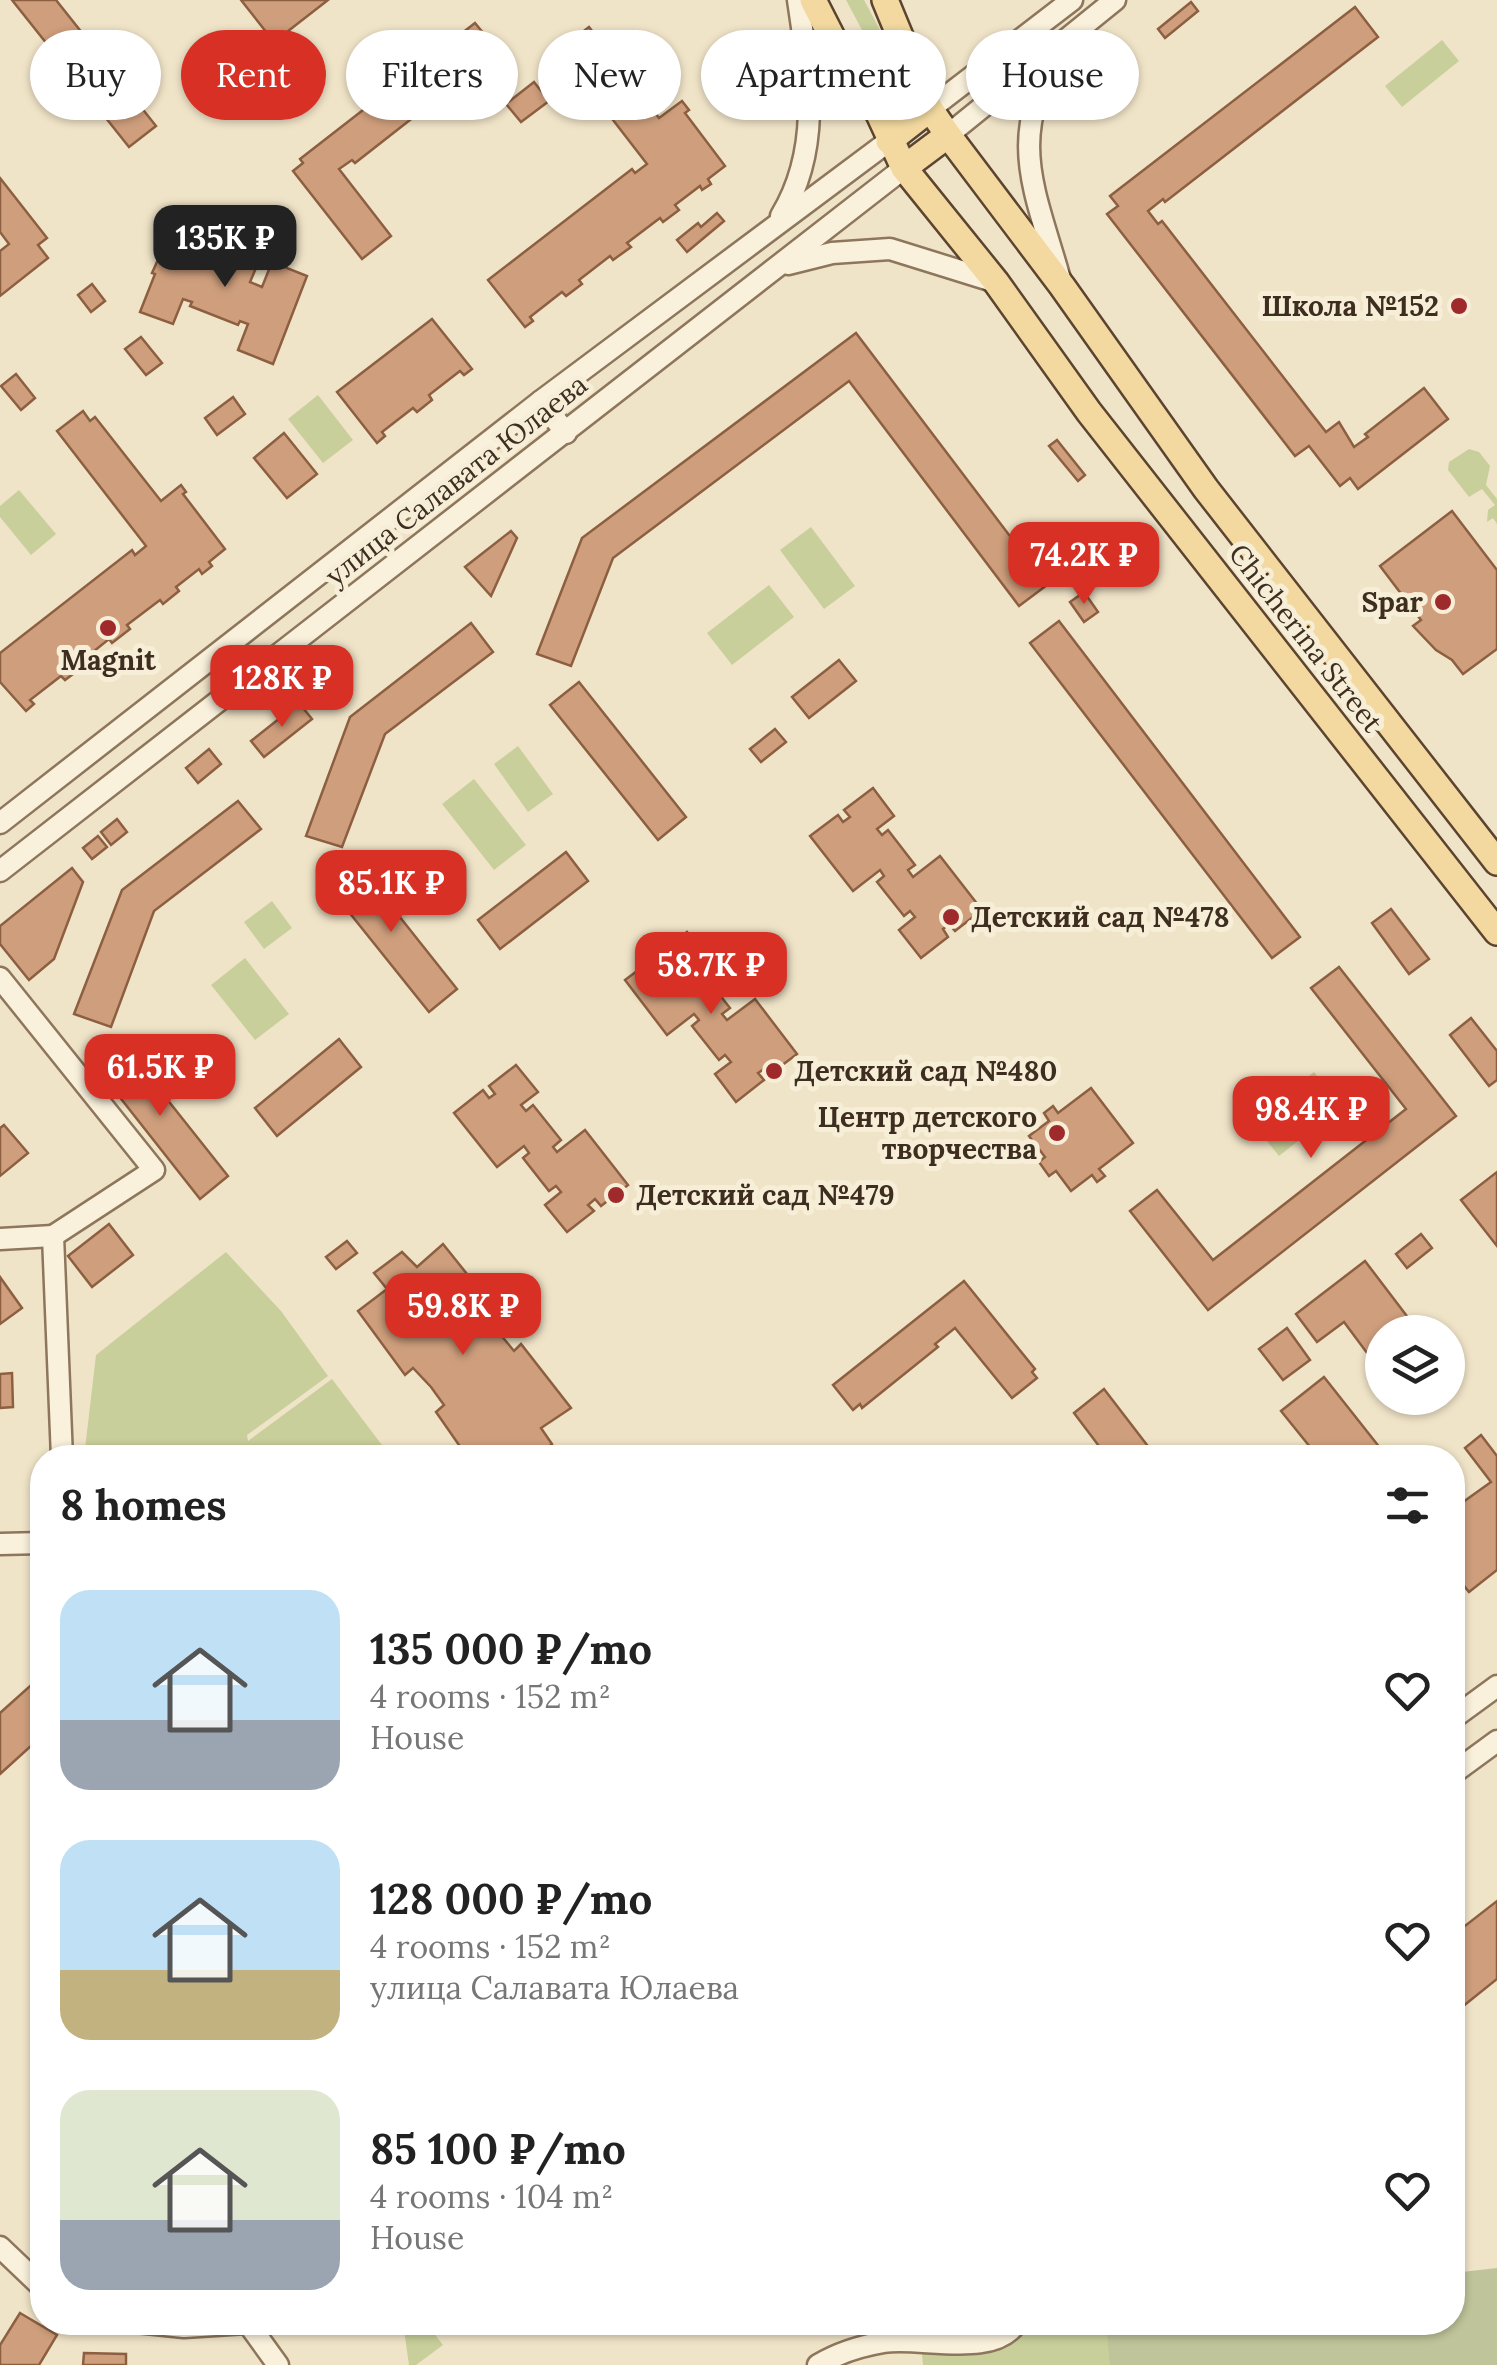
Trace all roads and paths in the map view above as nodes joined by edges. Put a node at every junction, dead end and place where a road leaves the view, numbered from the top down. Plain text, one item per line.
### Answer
1 (798, 0) edge
2 (813, 0) edge
3 (885, 0) edge
4 (1072, 0) edge
5 (1114, 0) edge
6 (897, 30) edge
7 (1078, 30) edge
8 (946, 97) edge
9 (916, 120) edge
10 (938, 120) edge
11 (967, 120) edge
12 (1033, 120) edge
13 (948, 135) junction
14 (889, 141) junction
15 (904, 168) junction
16 (777, 224) junction
17 (781, 265) junction
18 (996, 282) junction
19 (1062, 286) junction
20 (542, 400) junction
21 (566, 433) junction
22 (327, 570) junction
23 (352, 598) junction
24 (61, 775) junction
25 (85, 805) junction
26 (0, 824) edge
27 (1497, 862) edge
28 (0, 871) edge
29 (1497, 932) edge
30 (0, 978) edge
31 (54, 1236) junction
32 (0, 1239) edge
33 (62, 1445) edge
34 (30, 1543) edge
35 (0, 1544) edge
36 (1497, 1686) edge
37 (1465, 1709) edge
38 (1497, 1742) edge
39 (1465, 1765) edge
40 (0, 2247) edge
41 (30, 2276) edge
42 (256, 2335) edge
43 (1002, 2335) edge
44 (278, 2365) edge
45 (818, 2365) edge

1 - 16 street
2 - 14 main road, Chicherina Street
3 - 6 main road, Chicherina Street
4 - 8 street
5 - 7 street
9 - 14 main road, улица Салавата Юлаева
10 - 13 main road, Chicherina Street
11 - 13 street
12 - 19 street
13 - 15 main road, улица Салавата Юлаева
13 - 19 main road, Chicherina Street
14 - 15 main road, Chicherina Street
14 - 16 street, улица Салавата Юлаева
15 - 17 street, улица Салавата Юлаева
15 - 18 main road, Chicherina Street
16 - 20 street, улица Салавата Юлаева
17 - 18 street
17 - 21 street, улица Салавата Юлаева
18 - 29 main road, Chicherina Street
19 - 27 main road, Chicherina Street
20 - 21 street
20 - 22 street, улица Салавата Юлаева
21 - 23 street, улица Салавата Юлаева
22 - 23 street
22 - 24 street, улица Салавата Юлаева
23 - 25 street, улица Салавата Юлаева
24 - 25 street
24 - 26 street, улица Салавата Юлаева
25 - 28 street, улица Салавата Юлаева
30 - 31 street
31 - 32 street
31 - 33 street
34 - 35 street
36 - 37 street
38 - 39 street
40 - 41 street
42 - 44 street
43 - 45 street

